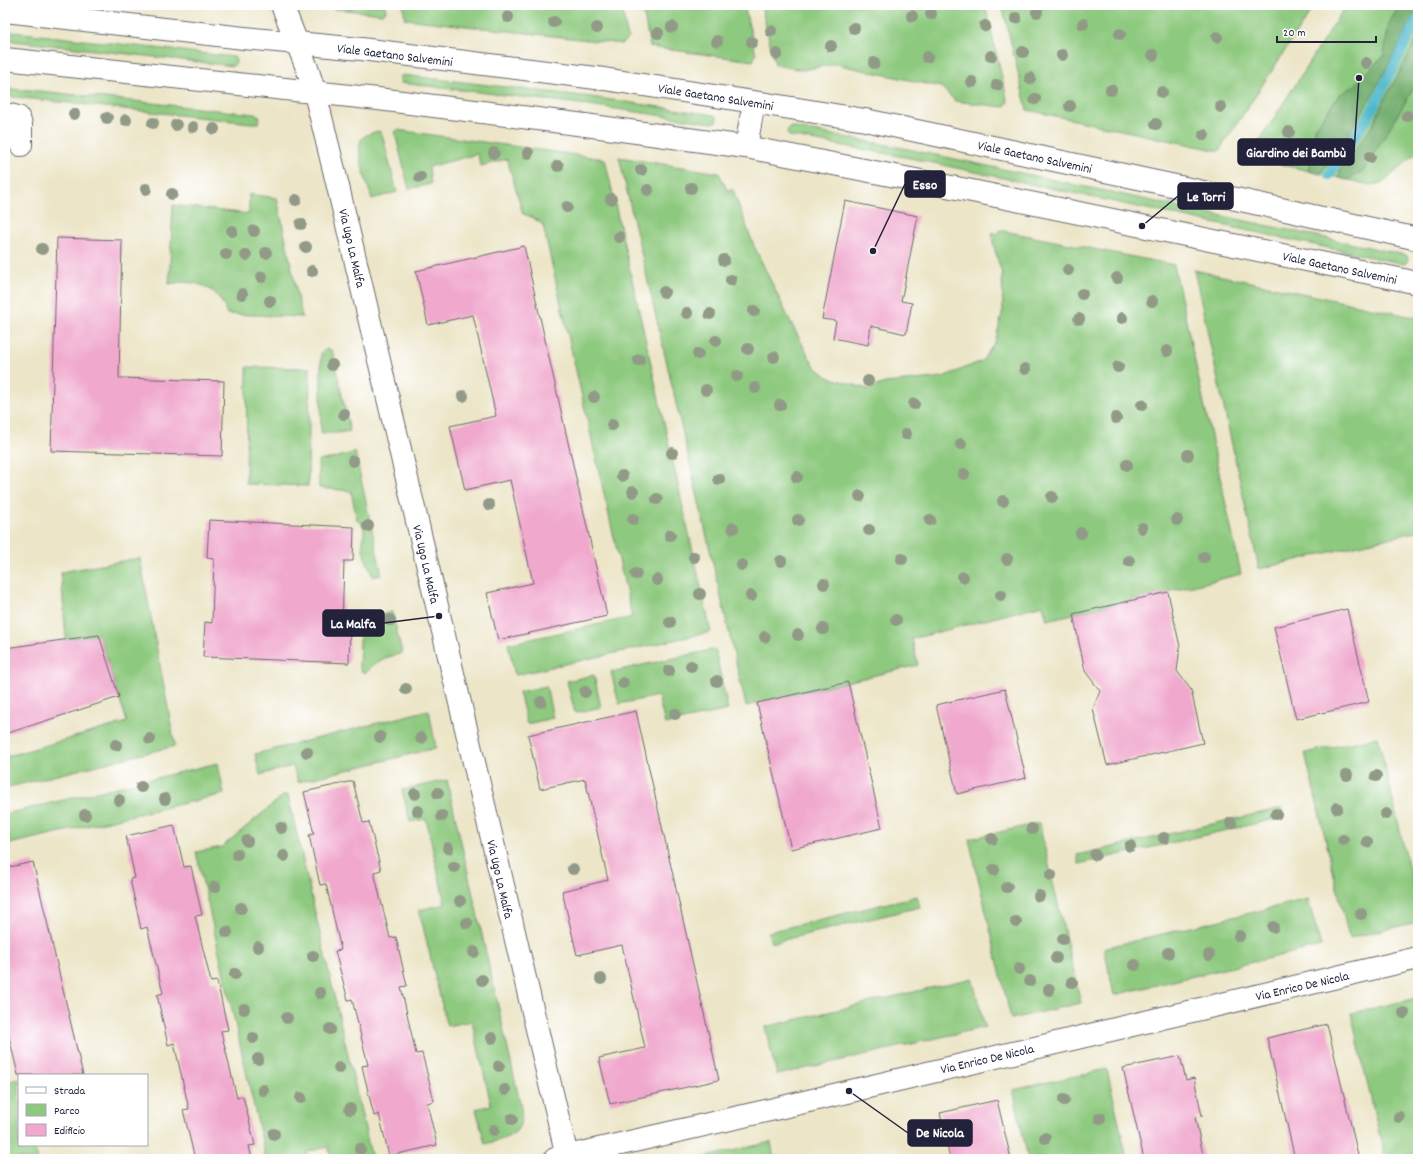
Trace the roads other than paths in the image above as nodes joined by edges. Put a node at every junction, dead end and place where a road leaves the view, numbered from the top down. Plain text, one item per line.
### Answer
1 (282, 5) edge
2 (5, 11) edge
3 (297, 43) junction
4 (5, 59) edge
5 (315, 93) junction
6 (754, 102) junction
7 (5, 114) edge
8 (21, 145) dead end
9 (746, 147) junction
10 (1418, 239) edge
11 (1418, 283) edge
12 (1418, 958) edge
13 (561, 1158) edge

1 - 3 main road, Via Ugo La Malfa
2 - 3 main road, Viale Gaetano Salvemini
3 - 5 main road, Via Ugo La Malfa
3 - 6 main road, Viale Gaetano Salvemini
4 - 5 main road, Viale Gaetano Salvemini
5 - 9 main road, Viale Gaetano Salvemini
5 - 13 main road, Via Ugo La Malfa
6 - 9 main road
6 - 10 main road, Viale Gaetano Salvemini
7 - 8 main road
9 - 11 main road, Viale Gaetano Salvemini
12 - 13 main road, Via Enrico De Nicola

